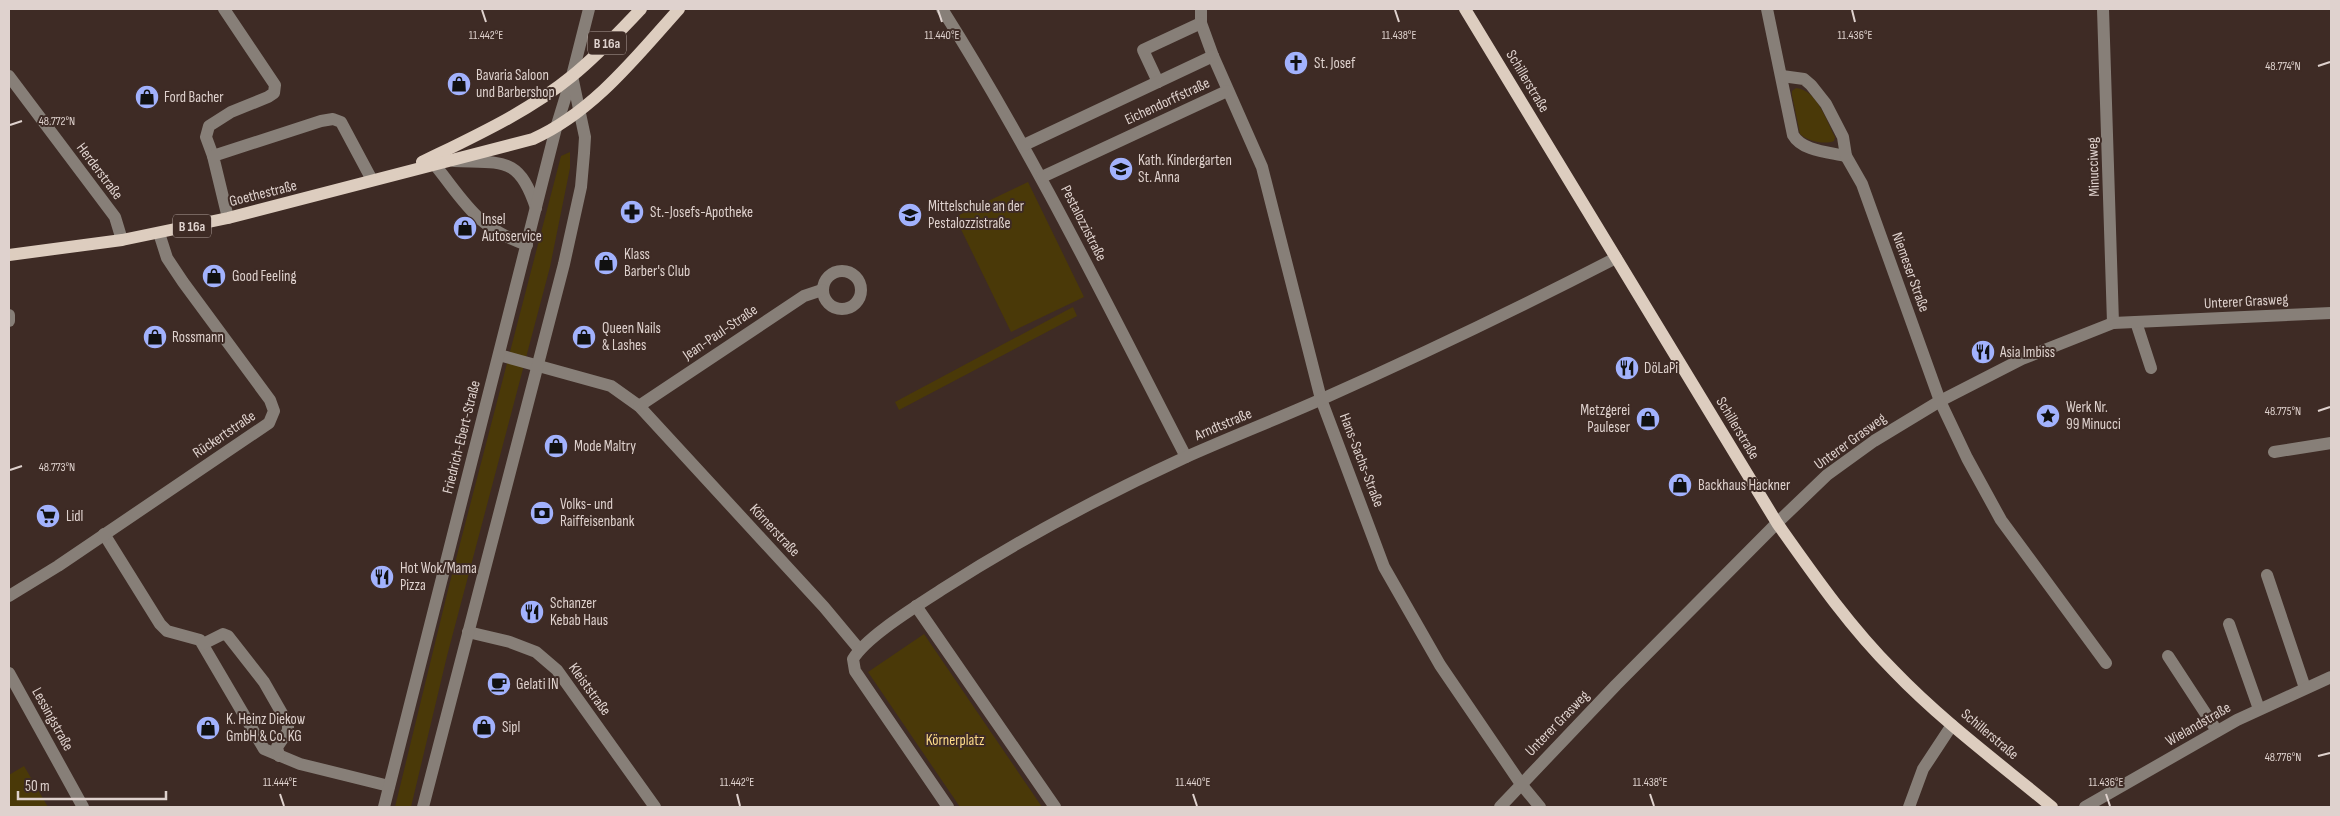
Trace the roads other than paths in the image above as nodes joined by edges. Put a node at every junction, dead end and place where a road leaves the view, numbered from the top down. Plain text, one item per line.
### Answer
1 (224, 9) edge
2 (589, 9) edge
3 (641, 9) edge
4 (679, 9) edge
5 (942, 9) edge
6 (1201, 9) edge
7 (1465, 9) edge
8 (1767, 9) edge
9 (2103, 9) edge
10 (1201, 23) junction
11 (1213, 56) junction
12 (9, 76) edge
13 (572, 76) junction
14 (1782, 76) junction
15 (1158, 82) junction
16 (1227, 91) junction
17 (580, 111) junction
18 (556, 128) junction
19 (1024, 146) junction
20 (213, 156) junction
21 (1846, 156) junction
22 (452, 161) junction
23 (435, 164) junction
24 (404, 171) junction
25 (1042, 177) junction
26 (372, 180) junction
27 (536, 208) junction
28 (228, 218) junction
29 (159, 233) junction
30 (122, 240) junction
31 (527, 245) junction
32 (9, 255) edge
33 (1616, 258) junction
34 (822, 290) dead end
35 (2331, 314) edge
36 (2136, 322) junction
37 (2113, 323) junction
38 (499, 355) junction
39 (536, 364) junction
40 (2151, 368) dead end
41 (1321, 400) junction
42 (1940, 401) junction
43 (639, 406) junction
44 (2331, 443) edge
45 (2274, 452) dead end
46 (1186, 457) junction
47 (1777, 523) junction
48 (104, 534) junction
49 (2268, 575) dead end
50 (9, 596) edge
51 (916, 606) junction
52 (2229, 624) dead end
53 (468, 632) junction
54 (203, 644) junction
55 (859, 649) junction
56 (2168, 656) dead end
57 (2106, 663) dead end
58 (9, 672) edge
59 (2331, 676) edge
60 (2306, 688) junction
61 (2259, 709) junction
62 (1952, 725) junction
63 (2217, 731) junction
64 (279, 756) junction
65 (1521, 784) junction
66 (389, 786) junction
67 (84, 807) edge
68 (384, 807) edge
69 (423, 807) edge
70 (655, 807) edge
71 (948, 807) edge
72 (1055, 807) edge
73 (1500, 807) edge
74 (1540, 807) edge
75 (1909, 807) edge
76 (2052, 807) edge
77 (2085, 807) edge

1 - 20 street
2 - 13 street, Friedrich-Ebert-Straße
3 - 13 main road, Goethestraße / B 16a
4 - 17 main road, Goethestraße / B 16a
5 - 19 street, Pestalozzistraße
6 - 10 street, Eichendorffstraße
7 - 33 main road, Schillerstraße
8 - 14 street
9 - 37 street, Minucciweg
10 - 11 street, Eichendorffstraße
10 - 15 street
11 - 15 street
11 - 16 street, Eichendorffstraße
12 - 30 street, Herderstraße
13 - 17 street, Friedrich-Ebert-Straße
13 - 18 street, Friedrich-Ebert-Straße
13 - 24 main road, Goethestraße / B 16a
14 - 21 street, Niemeser Straße
14 - 21 street
15 - 19 street
16 - 25 street, Eichendorffstraße
16 - 41 street, Hans-Sachs-Straße
17 - 18 main road, Goethestraße / B 16a
17 - 39 street, Friedrich-Ebert-Straße
18 - 22 main road, Goethestraße / B 16a
18 - 27 street, Friedrich-Ebert-Straße
19 - 25 street, Pestalozzistraße
20 - 26 street
20 - 28 street
21 - 42 street, Niemeser Straße
22 - 23 main road, Goethestraße / B 16a
22 - 27 street
23 - 24 main road, Goethestraße / B 16a
23 - 31 street
24 - 26 main road, Goethestraße / B 16a
25 - 46 street, Pestalozzistraße
26 - 28 main road, Goethestraße / B 16a
27 - 31 street, Friedrich-Ebert-Straße
28 - 29 main road, Goethestraße / B 16a
29 - 30 main road, Goethestraße / B 16a
29 - 48 street, Rückertstraße
30 - 32 main road, Goethestraße / B 16a
31 - 38 street, Friedrich-Ebert-Straße
33 - 41 street, Arndtstraße
33 - 47 main road, Schillerstraße
34 - 43 street, Jean-Paul-Straße
35 - 36 street, Unterer Grasweg
36 - 37 street, Unterer Grasweg
36 - 40 street
37 - 42 street, Unterer Grasweg
38 - 39 street, Körnerstraße
38 - 66 street, Friedrich-Ebert-Straße
39 - 43 street, Körnerstraße
39 - 53 street, Friedrich-Ebert-Straße
41 - 46 street, Arndtstraße
41 - 65 street, Hans-Sachs-Straße
42 - 47 street, Unterer Grasweg
42 - 57 street, Niemeser Straße
43 - 55 street, Körnerstraße
44 - 45 street
46 - 51 street, Arndtstraße
47 - 62 main road, Schillerstraße
47 - 65 street, Unterer Grasweg
48 - 50 street, Rückertstraße
48 - 54 street
49 - 60 street
51 - 55 street, Arndtstraße
51 - 72 street
52 - 61 street
53 - 69 street, Friedrich-Ebert-Straße
53 - 70 street, Kleiststraße
54 - 64 street
54 - 64 street
55 - 71 street
56 - 63 street
58 - 67 street, Lessingstraße
59 - 60 street, Wielandstraße
60 - 61 street, Wielandstraße
61 - 63 street, Wielandstraße
62 - 75 street
62 - 76 main road, Schillerstraße
63 - 77 street, Wielandstraße
64 - 66 street
65 - 73 street, Unterer Grasweg
65 - 74 street, Hans-Sachs-Straße
66 - 68 street, Friedrich-Ebert-Straße

